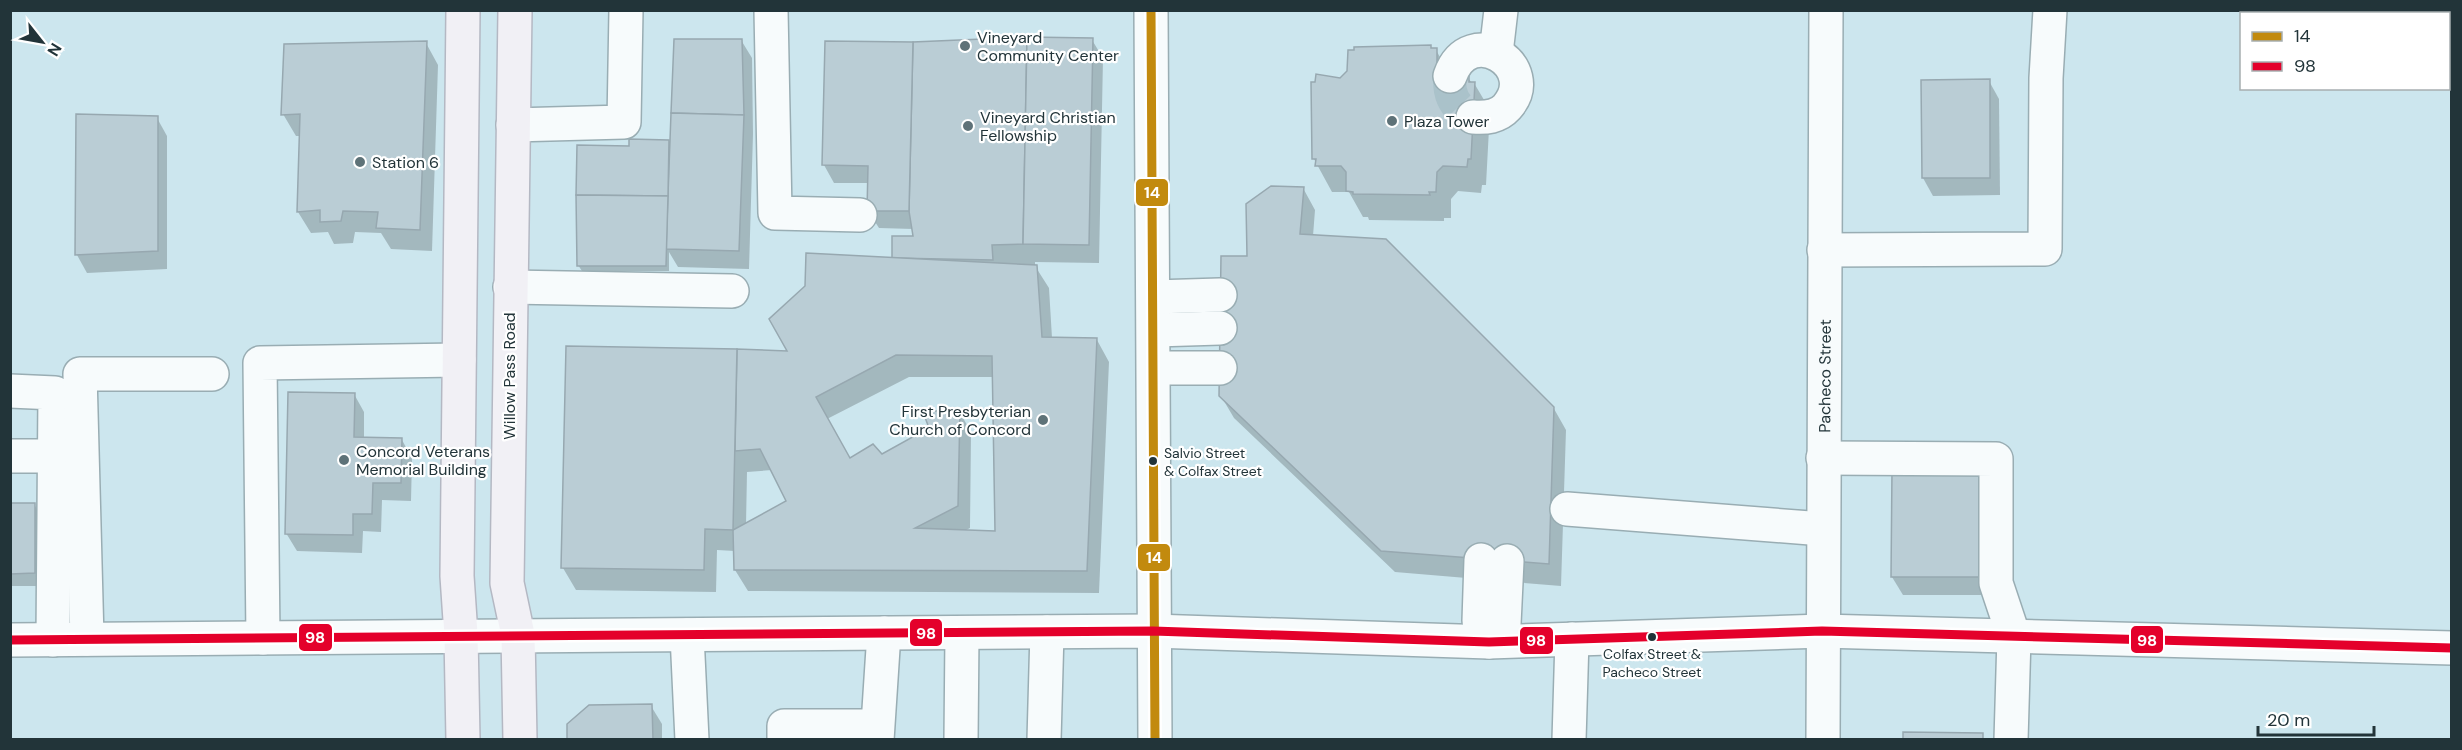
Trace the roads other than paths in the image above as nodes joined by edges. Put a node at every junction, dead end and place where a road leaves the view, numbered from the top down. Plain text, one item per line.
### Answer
1 (463, 10) edge
2 (515, 10) edge
3 (626, 10) edge
4 (771, 10) edge
5 (1151, 10) edge
6 (1501, 10) edge
7 (1826, 10) edge
8 (2050, 10) edge
9 (1496, 53) junction
10 (1450, 76) dead end
11 (1473, 117) dead end
12 (513, 124) junction
13 (861, 215) dead end
14 (1824, 250) junction
15 (510, 286) junction
16 (732, 291) dead end
17 (1220, 295) dead end
18 (1154, 297) junction
19 (1220, 328) dead end
20 (1155, 330) junction
21 (459, 360) junction
22 (1155, 368) junction
23 (1220, 368) dead end
24 (212, 374) dead end
25 (10, 391) edge
26 (10, 456) edge
27 (55, 456) junction
28 (1823, 458) junction
29 (1567, 509) dead end
30 (1823, 529) junction
31 (1494, 560) dead end
32 (1153, 631) junction
33 (1822, 631) junction
34 (1047, 632) junction
35 (884, 633) junction
36 (962, 634) junction
37 (461, 635) junction
38 (518, 635) junction
39 (687, 635) junction
40 (2014, 637) junction
41 (263, 638) junction
42 (87, 639) junction
43 (1572, 639) junction
44 (10, 640) edge
45 (53, 640) junction
46 (1489, 642) junction
47 (2451, 648) edge
48 (784, 733) edge
49 (877, 733) edge
50 (463, 740) edge
51 (519, 740) edge
52 (692, 740) edge
53 (962, 740) edge
54 (1044, 740) edge
55 (1155, 740) edge
56 (1569, 740) edge
57 (1822, 740) edge
58 (2011, 740) edge

1 - 21 main road
2 - 12 main road, Willow Pass Road
3 - 12 street
4 - 13 street
5 - 18 street
6 - 9 street
7 - 14 street, Pacheco Street
8 - 14 street
9 - 10 street
9 - 11 street
12 - 15 main road, Willow Pass Road
14 - 28 street, Pacheco Street
15 - 16 street
15 - 38 main road, Willow Pass Road
17 - 18 street
18 - 20 street
19 - 20 street
20 - 22 street
21 - 37 main road
21 - 41 street
22 - 23 street
22 - 32 street
24 - 42 street
25 - 27 street
26 - 27 street
27 - 45 street
28 - 30 street, Pacheco Street
28 - 40 street
29 - 30 street
30 - 33 street, Pacheco Street
31 - 46 street
32 - 34 street
32 - 46 street
32 - 55 street
33 - 40 street
33 - 43 street
33 - 57 street, Pacheco Street
34 - 36 street
34 - 54 street
35 - 36 street
35 - 39 street
35 - 49 street
36 - 53 street
37 - 38 street
37 - 41 street
37 - 50 main road
38 - 39 street
38 - 51 main road, Willow Pass Road
39 - 52 street
40 - 47 street
40 - 58 street
41 - 42 street
42 - 45 street
43 - 46 street
43 - 56 street
44 - 45 street
48 - 49 street

